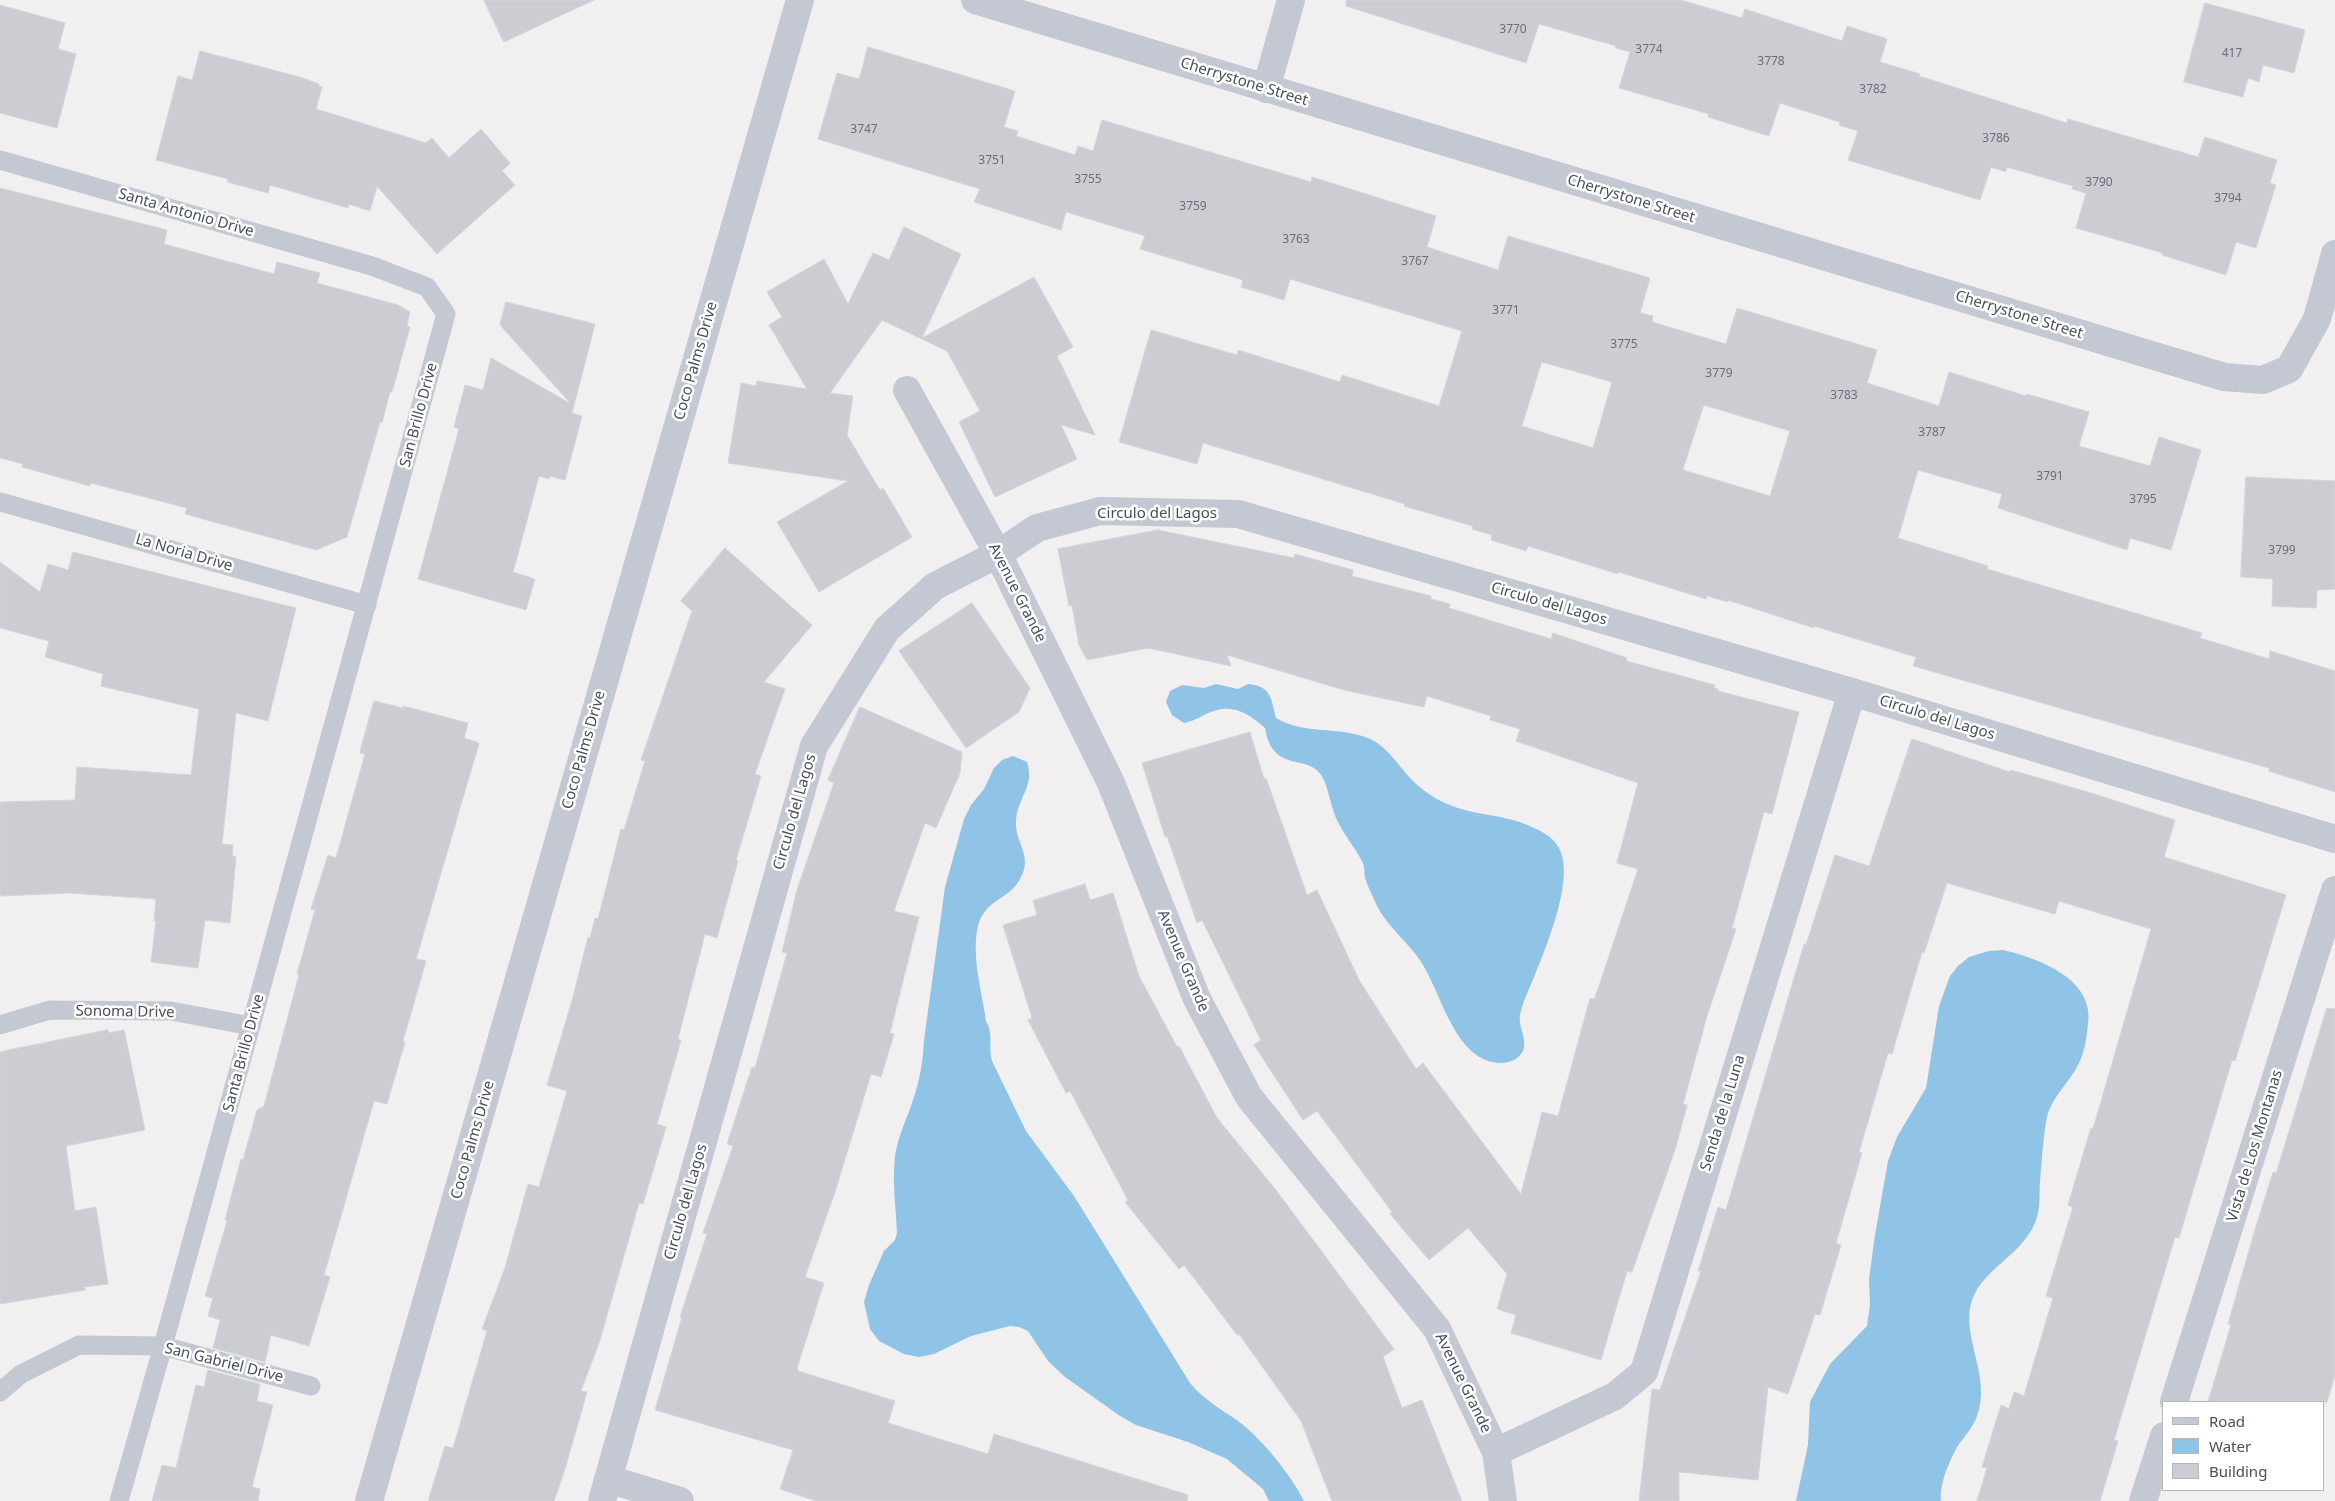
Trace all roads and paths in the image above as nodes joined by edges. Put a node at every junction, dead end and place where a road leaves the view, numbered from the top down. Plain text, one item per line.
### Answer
1 (800, 0) edge
2 (975, 0) edge
3 (1291, 0) edge
4 (1266, 89) junction
5 (0, 160) edge
6 (2335, 254) edge
7 (372, 266) joint
8 (907, 390) dead end
9 (0, 502) edge
10 (998, 554) junction
11 (367, 605) junction
12 (1852, 692) junction
13 (2335, 839) edge
14 (2335, 890) edge
15 (0, 1026) edge
16 (251, 1026) junction
17 (164, 1346) junction
18 (311, 1386) dead end
19 (0, 1392) edge
20 (2174, 1401) edge
21 (2162, 1442) edge
22 (1496, 1452) junction
23 (605, 1490) edge
24 (119, 1501) edge
25 (369, 1501) edge
26 (680, 1501) edge
27 (1503, 1501) edge
28 (2143, 1501) edge

1 - 25 street, Coco Palms Drive
2 - 4 street, Cherrystone Street
3 - 4 street
4 - 6 street, Cherrystone Street
5 - 7 lane, Santa Antonio Drive
7 - 11 lane, San Brillo Drive
8 - 10 street, Avenue Grande
9 - 11 lane, La Noria Drive
10 - 12 street, Circulo del Lagos
10 - 22 street, Avenue Grande
10 - 23 street, Circulo del Lagos
11 - 16 lane, Santa Brillo Drive
12 - 13 street, Circulo del Lagos
12 - 22 street, Senda de la Luna
14 - 20 street, Vista de Los Montanas
15 - 16 lane, Sonoma Drive
16 - 17 lane, Santa Brillo Drive
17 - 18 lane, San Gabriel Drive
17 - 19 lane, San Gabriel Drive
17 - 24 lane, Santa Brillo Drive
21 - 28 street
22 - 27 street, Avenue Grande
23 - 26 street

